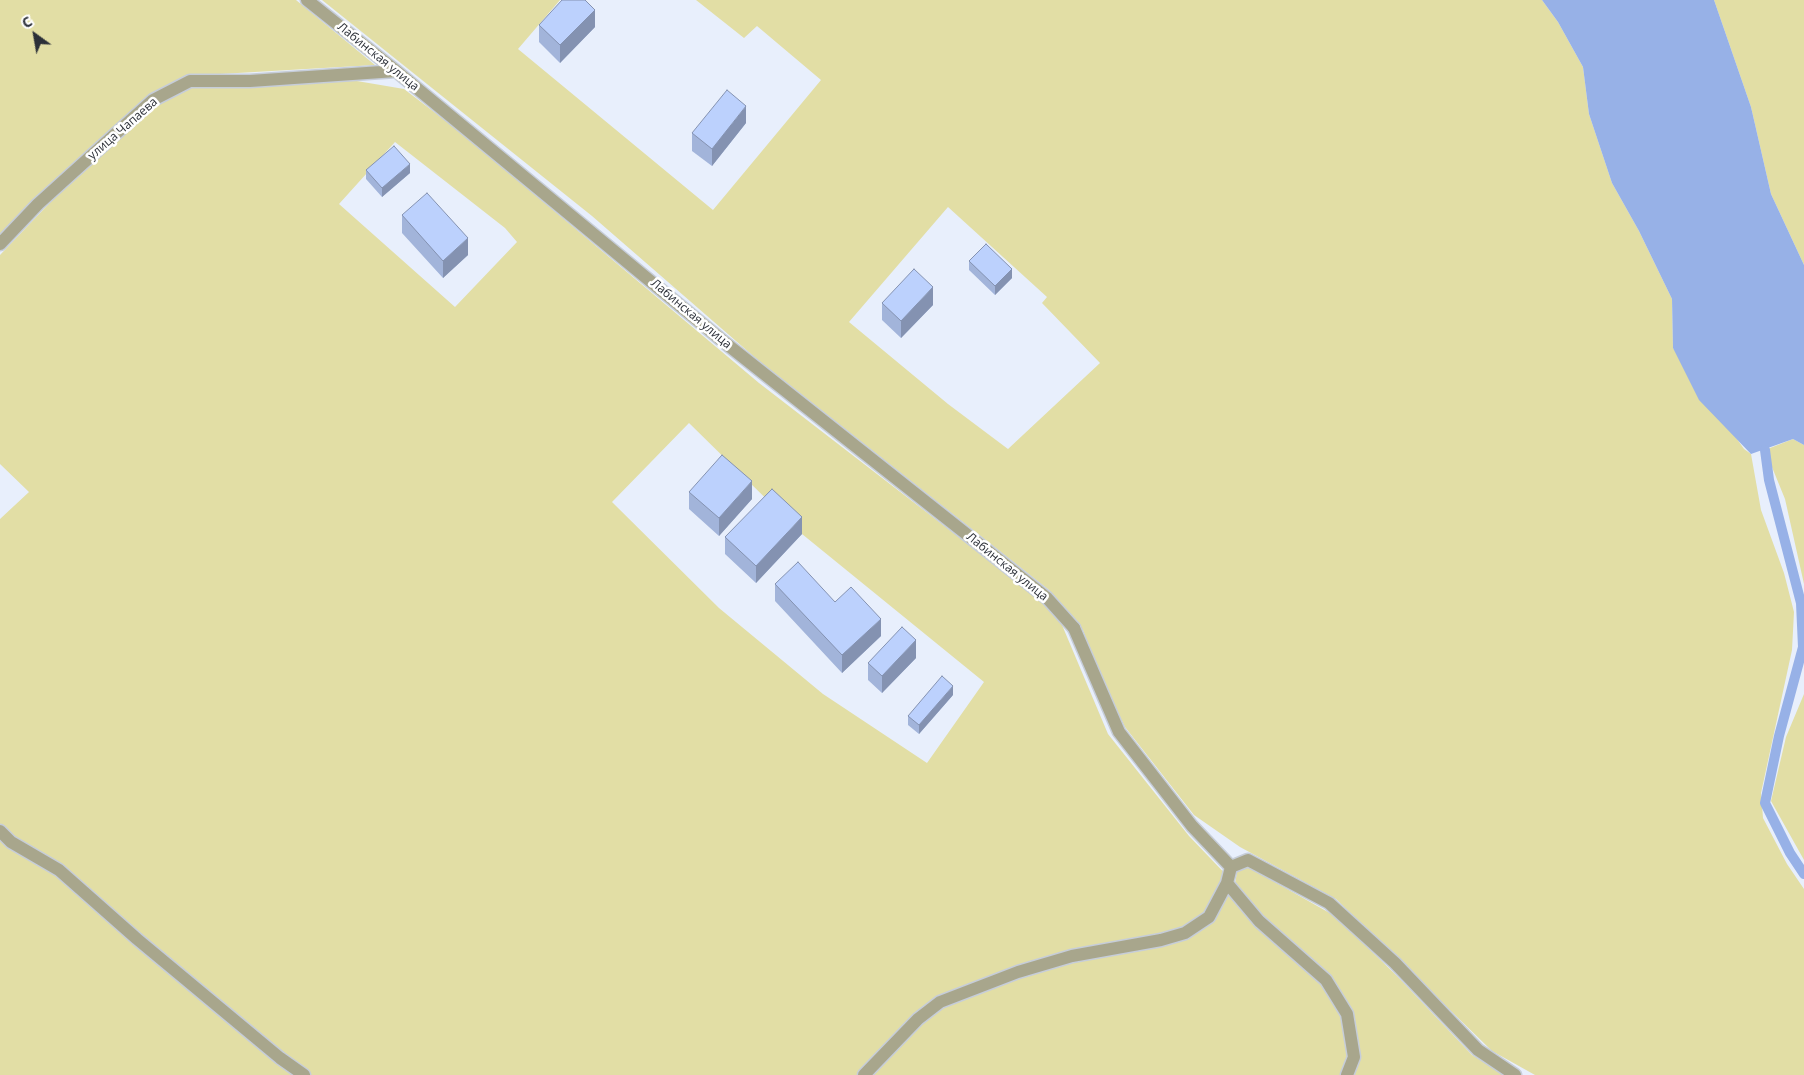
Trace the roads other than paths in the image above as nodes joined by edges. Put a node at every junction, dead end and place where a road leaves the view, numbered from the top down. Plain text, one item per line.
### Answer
1 (307, 0) edge
2 (396, 71) junction
3 (0, 244) edge
4 (0, 831) edge
5 (1231, 867) junction
6 (1227, 883) junction
7 (304, 1075) edge
8 (864, 1075) edge
9 (1347, 1075) edge
10 (1515, 1075) edge

1 - 2 street, Лабинская улица
2 - 3 street, улица Чапаева
2 - 5 street, Лабинская улица
4 - 7 street
5 - 6 street
5 - 10 street
6 - 8 street
6 - 9 street

